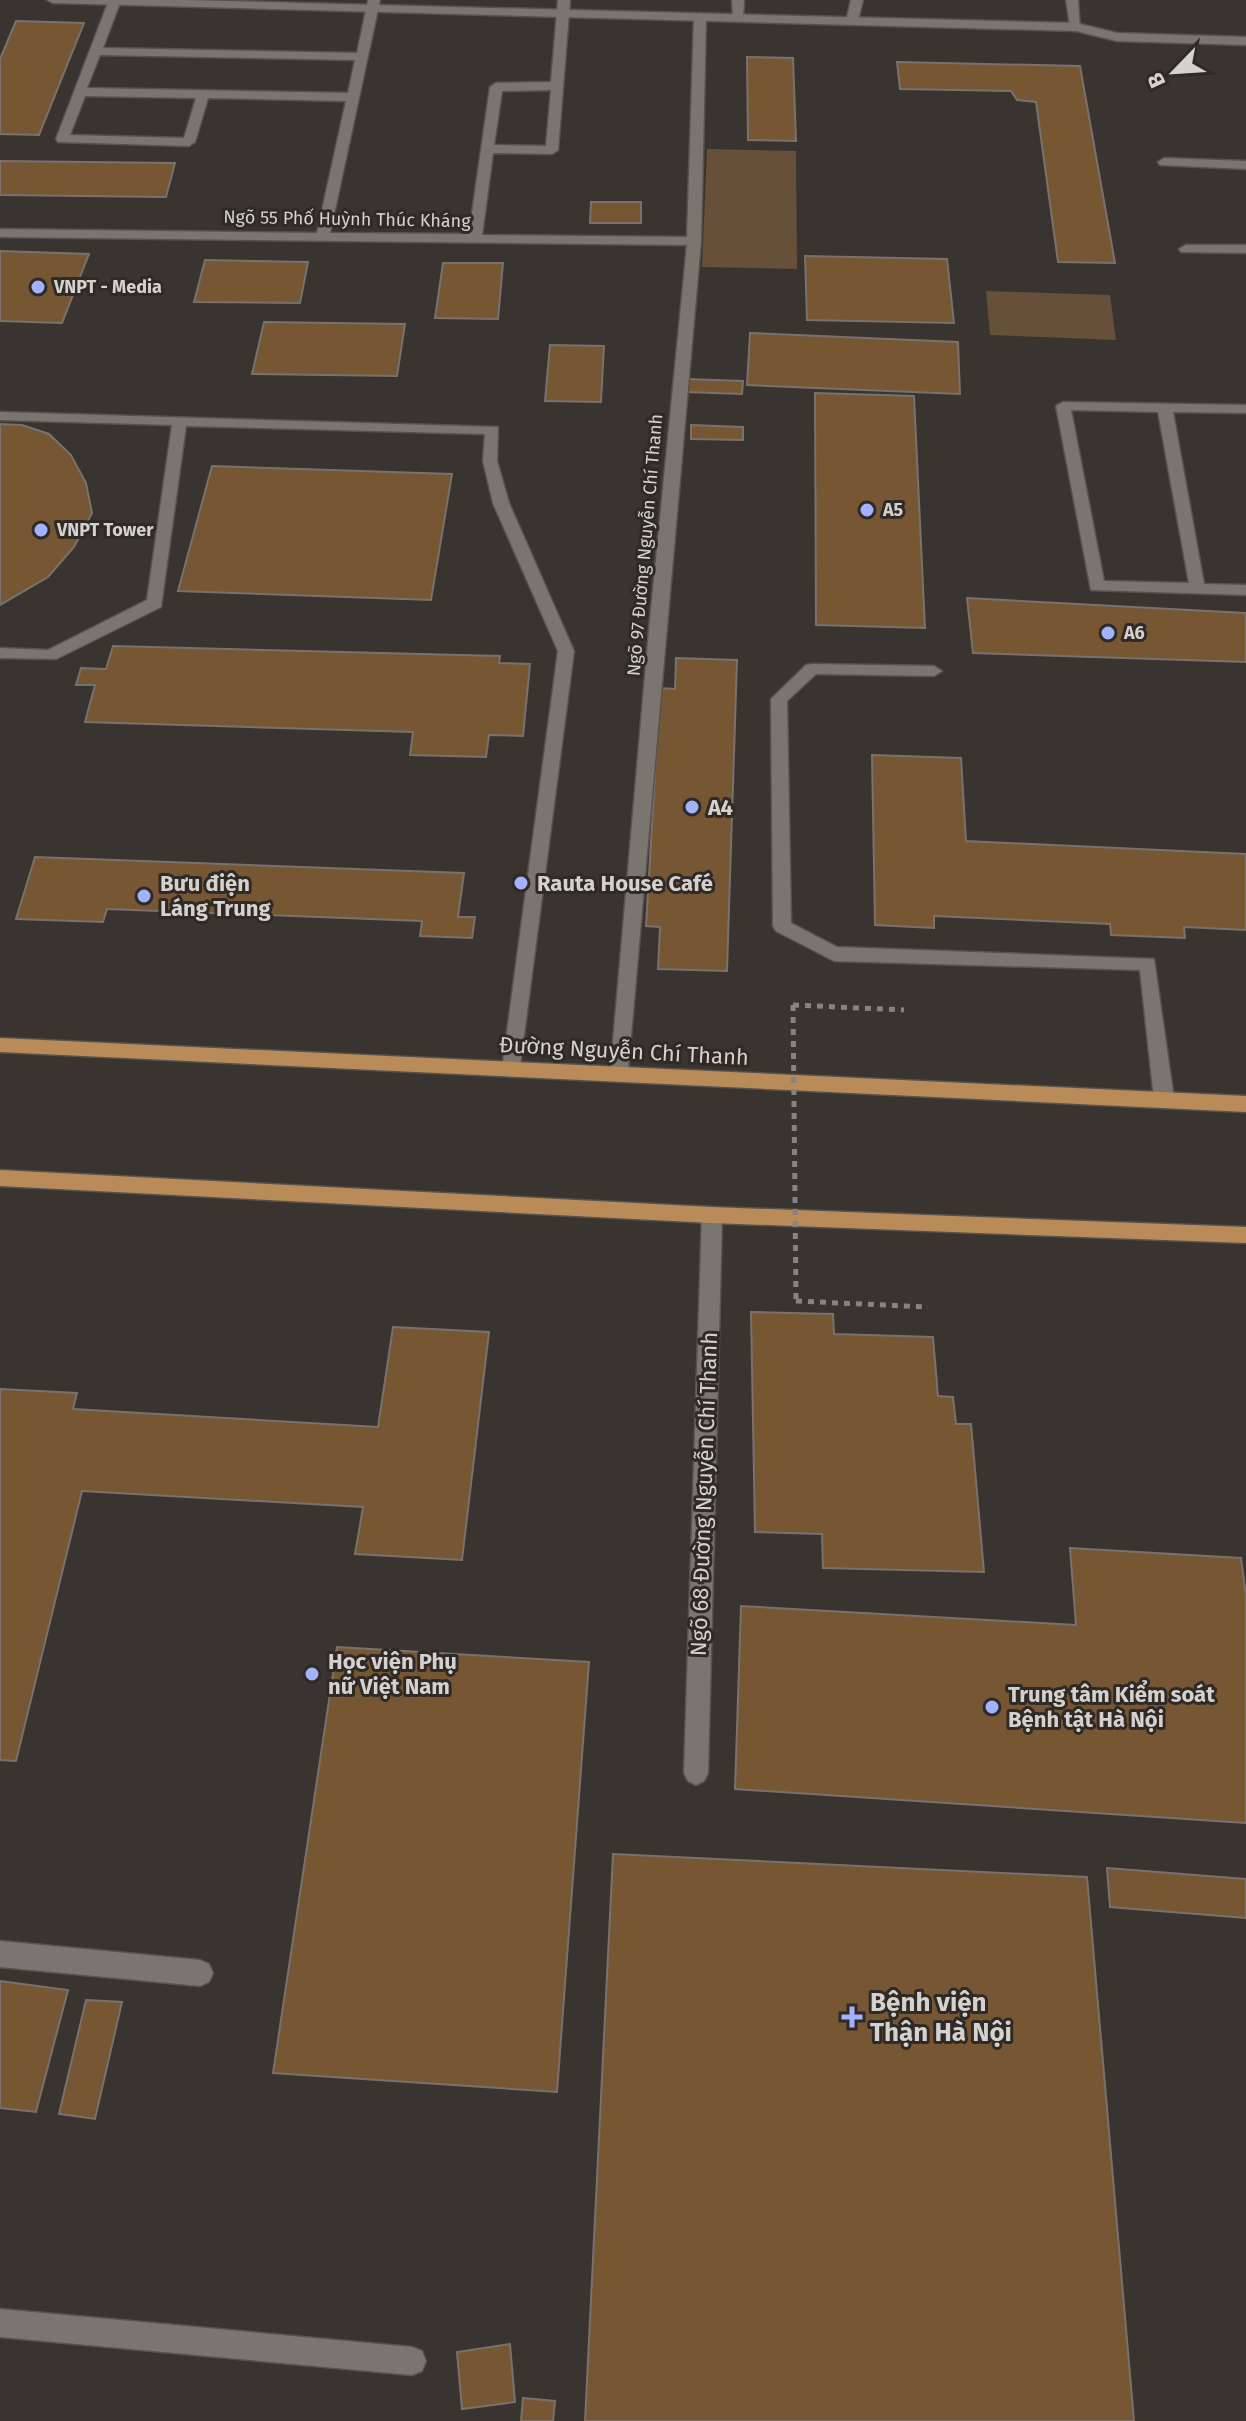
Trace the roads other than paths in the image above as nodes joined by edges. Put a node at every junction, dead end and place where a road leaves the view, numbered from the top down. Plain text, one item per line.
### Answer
1 (53, 0) edge
2 (738, 0) edge
3 (857, 0) edge
4 (1072, 0) edge
5 (114, 1) edge
6 (373, 4) edge
7 (563, 7) edge
8 (700, 17) junction
9 (739, 18) junction
10 (852, 21) junction
11 (1076, 27) junction
12 (1246, 41) edge
13 (95, 51) junction
14 (362, 57) junction
15 (557, 86) junction
16 (80, 92) junction
17 (203, 94) junction
18 (353, 97) junction
19 (487, 149) junction
20 (1164, 162) dead end
21 (1246, 165) edge
22 (0, 233) edge
23 (323, 236) junction
24 (475, 238) junction
25 (694, 241) junction
26 (1186, 249) dead end
27 (1246, 249) edge
28 (1165, 408) junction
29 (1246, 409) edge
30 (0, 416) edge
31 (180, 420) junction
32 (1197, 587) junction
33 (1246, 590) edge
34 (0, 653) edge
35 (934, 671) dead end
36 (0, 1045) edge
37 (512, 1069) junction
38 (620, 1076) junction
39 (1164, 1099) junction
40 (1246, 1104) edge
41 (0, 1178) edge
42 (712, 1215) junction
43 (1246, 1235) edge
44 (696, 1773) dead end
45 (0, 1954) edge
46 (200, 1973) dead end
47 (0, 2323) edge
48 (412, 2361) dead end

1 - 5 street
2 - 9 street
3 - 10 street
4 - 11 street
5 - 6 street
5 - 13 street
6 - 7 street
6 - 14 street
7 - 8 street
7 - 15 street
8 - 9 street
8 - 25 street, Ngõ 97 Đường Nguyễn Chí Thanh
9 - 10 street
10 - 11 street
11 - 12 street
13 - 14 street
13 - 16 street
14 - 18 street
15 - 19 street
15 - 19 street
16 - 17 street
16 - 17 street
17 - 18 street
18 - 23 street
19 - 24 street
20 - 21 street
22 - 23 street, Ngõ 55 Phố Huỳnh Thúc Kháng
23 - 24 street, Ngõ 55 Phố Huỳnh Thúc Kháng
24 - 25 street, Ngõ 55 Phố Huỳnh Thúc Kháng
25 - 38 street, Ngõ 97 Đường Nguyễn Chí Thanh
26 - 27 street
28 - 29 street
28 - 32 street
28 - 32 street
30 - 31 street
31 - 34 street
31 - 37 street
32 - 33 street
35 - 39 street
36 - 37 main road, Đường Nguyễn Chí Thanh
37 - 38 main road, Đường Nguyễn Chí Thanh
38 - 39 main road, Đường Nguyễn Chí Thanh
39 - 40 main road, Đường Nguyễn Chí Thanh
41 - 42 main road
42 - 43 main road
42 - 44 street, Ngõ 68 Đường Nguyễn Chí Thanh
45 - 46 street
47 - 48 street

